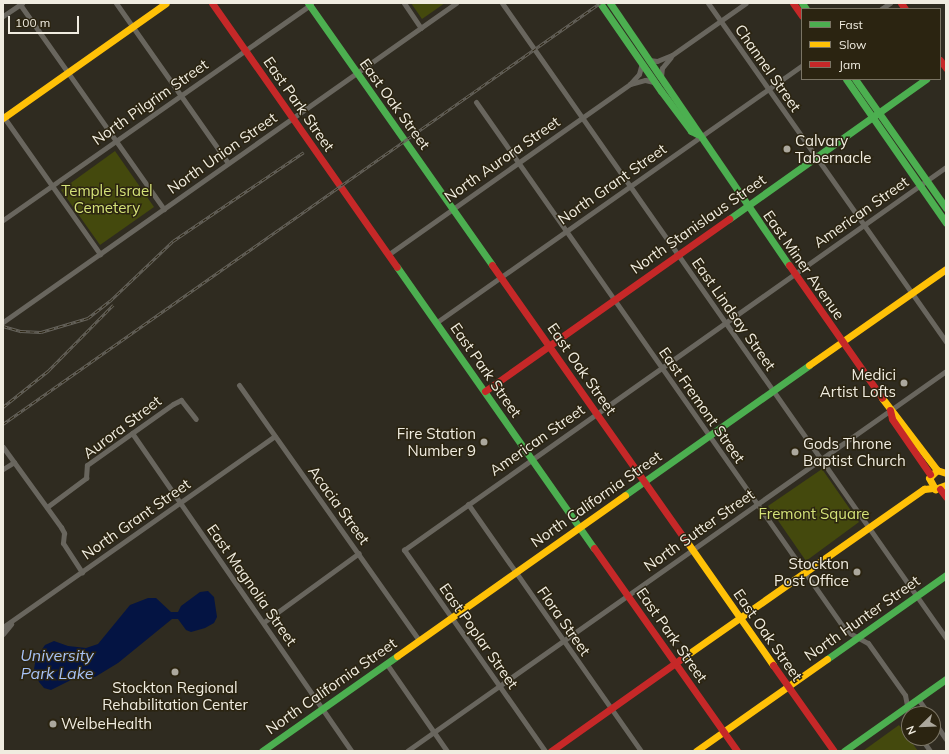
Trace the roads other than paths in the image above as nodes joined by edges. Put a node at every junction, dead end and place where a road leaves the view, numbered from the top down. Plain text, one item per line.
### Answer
1 (20, 3) edge
2 (116, 3) edge
3 (166, 3) edge
4 (212, 3) edge
5 (404, 3) edge
6 (456, 3) edge
7 (502, 3) edge
8 (600, 3) edge
9 (610, 3) edge
10 (708, 3) edge
11 (746, 3) edge
12 (793, 3) edge
13 (309, 4) edge
14 (801, 15) edge
15 (3, 16) edge
16 (720, 21) junction
17 (132, 27) junction
18 (421, 28) junction
19 (245, 50) junction
20 (672, 55) junction
21 (645, 61) junction
22 (801, 66) edge
23 (68, 73) junction
24 (357, 73) junction
25 (658, 80) junction
26 (847, 80) edge
27 (856, 80) edge
28 (925, 80) edge
29 (630, 84) junction
30 (768, 89) junction
31 (180, 95) junction
32 (476, 102) dead end
33 (879, 113) junction
34 (3, 117) edge
35 (293, 118) junction
36 (582, 118) junction
37 (872, 118) junction
38 (698, 136) junction
39 (116, 140) junction
40 (815, 157) junction
41 (228, 163) junction
42 (517, 163) junction
43 (946, 167) edge
44 (927, 181) junction
45 (52, 186) junction
46 (630, 186) junction
47 (920, 186) junction
48 (747, 205) junction
49 (946, 208) edge
50 (164, 209) junction
51 (453, 209) junction
52 (3, 220) edge
53 (946, 223) edge
54 (864, 225) junction
55 (565, 231) junction
56 (100, 254) junction
57 (389, 254) junction
58 (678, 254) junction
59 (946, 269) edge
60 (794, 274) junction
61 (501, 277) junction
62 (912, 293) junction
63 (613, 299) junction
64 (3, 322) edge
65 (437, 322) junction
66 (725, 322) junction
67 (842, 342) junction
68 (946, 342) edge
69 (548, 346) junction
70 (661, 368) junction
71 (946, 371) edge
72 (239, 385) dead end
73 (485, 391) junction
74 (773, 391) junction
75 (890, 410) junction
76 (597, 413) junction
77 (196, 419) dead end
78 (132, 433) junction
79 (275, 436) junction
80 (709, 436) junction
81 (3, 447) edge
82 (915, 449) junction
83 (927, 456) junction
84 (532, 459) junction
85 (821, 459) junction
86 (14, 462) junction
87 (3, 469) edge
88 (943, 471) edge
89 (929, 478) junction
90 (644, 481) junction
91 (940, 487) edge
92 (924, 489) junction
93 (946, 497) edge
94 (180, 502) junction
95 (468, 504) junction
96 (757, 504) junction
97 (46, 507) junction
98 (580, 527) junction
99 (869, 527) junction
100 (417, 539) joint
101 (692, 549) junction
102 (359, 553) junction
103 (82, 572) junction
104 (516, 572) junction
105 (805, 572) junction
106 (946, 575) edge
107 (628, 595) junction
108 (916, 596) junction
109 (451, 618) junction
110 (740, 618) junction
111 (264, 622) junction
112 (11, 623) junction
113 (3, 627) edge
114 (3, 634) edge
115 (857, 637) junction
116 (946, 638) edge
117 (419, 640) junction
118 (563, 640) junction
119 (386, 663) junction
120 (676, 663) junction
121 (946, 679) edge
122 (499, 686) junction
123 (788, 686) junction
124 (918, 699) junction
125 (907, 706) edge
126 (908, 706) edge
127 (923, 706) edge
128 (322, 709) junction
129 (611, 709) junction
130 (901, 711) edge
131 (724, 731) junction
132 (434, 732) junction
133 (262, 751) edge
134 (351, 751) edge
135 (406, 751) edge
136 (447, 751) edge
137 (545, 751) edge
138 (551, 751) edge
139 (641, 751) edge
140 (696, 751) edge
141 (737, 751) edge
142 (834, 751) edge
143 (844, 751) edge

1 - 15 street
1 - 23 street
2 - 17 street
3 - 17 street
4 - 19 street, East Park Street
5 - 18 street
6 - 18 street, North Union Street
7 - 36 street, East Lindsay Street
8 - 21 street, East Miner Avenue
9 - 21 street, East Miner Avenue
10 - 16 street, Channel Street
11 - 16 street
12 - 14 street
13 - 19 street, North Pilgrim Street
13 - 24 street, East Oak Street
16 - 20 street
16 - 30 street, Channel Street
17 - 23 street
17 - 31 street
18 - 24 street, North Union Street
19 - 31 street, North Pilgrim Street
19 - 35 street, East Park Street
20 - 21 street
20 - 25 street
21 - 25 street, East Miner Avenue
21 - 29 street, North Aurora Street
22 - 30 street, North Grant Street
23 - 34 street
23 - 39 street
24 - 35 street, North Union Street
24 - 51 street, East Oak Street
25 - 29 street, North Aurora Street
25 - 38 street, East Miner Avenue
26 - 37 street
27 - 33 street
28 - 33 street, North Stanislaus Street
29 - 36 street, North Aurora Street
30 - 38 street, North Grant Street
30 - 40 street, Channel Street
31 - 39 street, North Pilgrim Street
31 - 41 street
32 - 42 street, East Fremont Street
33 - 37 street, North Stanislaus Street
33 - 44 street
34 - 45 street
35 - 41 street, North Union Street
35 - 57 street, East Park Street
36 - 42 street, North Aurora Street
36 - 46 street, East Lindsay Street
37 - 40 street, North Stanislaus Street
37 - 47 street
38 - 46 street, North Grant Street
38 - 48 street, East Miner Avenue
39 - 45 street, North Pilgrim Street
39 - 50 street
40 - 48 street, North Stanislaus Street
40 - 54 street, Channel Street
41 - 50 street, North Union Street
42 - 51 street, North Aurora Street
42 - 55 street, East Fremont Street
43 - 44 street, American Street
44 - 47 street, American Street
44 - 49 street
45 - 52 street, North Pilgrim Street
45 - 56 street
46 - 55 street, North Grant Street
46 - 58 street, East Lindsay Street
47 - 53 street
47 - 54 street, American Street
48 - 58 street, North Stanislaus Street
48 - 60 street, East Miner Avenue
50 - 56 street, North Union Street
51 - 57 street, North Aurora Street
51 - 61 street, East Oak Street
54 - 60 street, American Street
54 - 62 street, Channel Street
55 - 61 street, North Grant Street
55 - 63 street, East Fremont Street
56 - 64 street, North Union Street
57 - 65 street, East Park Street
58 - 63 street, North Stanislaus Street
58 - 66 street, East Lindsay Street
59 - 62 street, North California Street
60 - 66 street, American Street
60 - 67 street, East Miner Avenue
61 - 65 street, North Grant Street
61 - 69 street, East Oak Street
62 - 67 street, North California Street
62 - 68 street, Channel Street
63 - 69 street, North Stanislaus Street
63 - 70 street, East Fremont Street
65 - 73 street, East Park Street
66 - 70 street, American Street
66 - 74 street, East Lindsay Street
67 - 74 street, North California Street
67 - 75 street, East Miner Avenue
69 - 73 street, North Stanislaus Street
69 - 76 street, East Oak Street
70 - 76 street, American Street
70 - 80 street, East Fremont Street
71 - 75 street, North Sutter Street
72 - 79 street, Acacia Street
73 - 84 street, East Park Street
74 - 80 street, North California Street
74 - 85 street, East Lindsay Street
75 - 82 street, East Miner Avenue
75 - 83 street, East Miner Avenue
75 - 85 street, North Sutter Street
76 - 84 street, American Street
76 - 90 street, East Oak Street
77 - 78 street, Aurora Street
78 - 94 street, East Magnolia Street
78 - 97 street, Aurora Street
79 - 94 street, North Grant Street
79 - 102 street, Acacia Street
80 - 90 street, North California Street
80 - 96 street, East Fremont Street
81 - 86 street
82 - 83 street
82 - 89 street, East Miner Avenue
83 - 88 street, East Miner Avenue
84 - 95 street, American Street
84 - 98 street, East Park Street
85 - 96 street, North Sutter Street
85 - 99 street, East Lindsay Street
86 - 87 street
86 - 97 street
88 - 89 street
89 - 91 street, East Miner Avenue
89 - 92 street
90 - 98 street, North California Street
90 - 101 street, East Oak Street
91 - 92 street
91 - 93 street
92 - 99 street
94 - 103 street, North Grant Street
94 - 111 street, East Magnolia Street
95 - 100 street, American Street
95 - 104 street, Flora Street
96 - 101 street, North Sutter Street
96 - 105 street, East Fremont Street
97 - 103 street
98 - 104 street, North California Street
98 - 107 street, East Park Street
99 - 105 street
99 - 108 street, East Lindsay Street
100 - 109 street, East Poplar Street
101 - 107 street, North Sutter Street
101 - 110 street, East Oak Street
102 - 111 street
102 - 117 street, Acacia Street
103 - 112 street, North Grant Street
104 - 109 street, North California Street
104 - 118 street, Flora Street
105 - 110 street
105 - 115 street, East Fremont Street
106 - 108 street, North Hunter Street
107 - 118 street, North Sutter Street
107 - 120 street, East Park Street
108 - 115 street, North Hunter Street
108 - 116 street, East Lindsay Street
109 - 117 street, North California Street
109 - 122 street, East Poplar Street
110 - 120 street
110 - 123 street, East Oak Street
111 - 128 street, East Magnolia Street
112 - 113 street, North Grant Street
112 - 114 street, North Grant Street
115 - 123 street, North Hunter Street
115 - 125 street, East Fremont Street
117 - 119 street, North California Street
118 - 122 street, North Sutter Street
118 - 129 street, Flora Street
119 - 128 street, North California Street
119 - 132 street
120 - 129 street
120 - 131 street, East Park Street
121 - 124 street
122 - 132 street, North Sutter Street
122 - 137 street, East Poplar Street
123 - 131 street, North Hunter Street
123 - 142 street, East Oak Street
124 - 126 street
124 - 127 street
128 - 133 street, North California Street
128 - 134 street, East Magnolia Street
129 - 138 street
129 - 139 street, Flora Street
130 - 143 street
131 - 140 street, North Hunter Street
131 - 141 street, East Park Street
132 - 135 street, North Sutter Street
132 - 136 street

